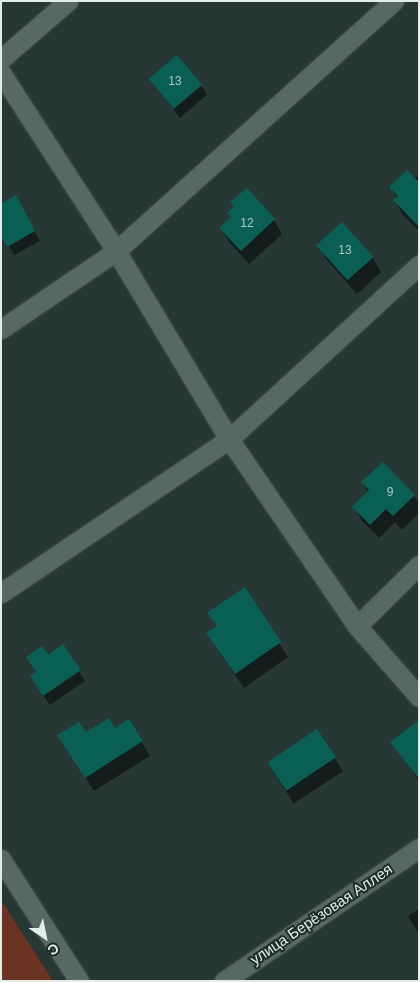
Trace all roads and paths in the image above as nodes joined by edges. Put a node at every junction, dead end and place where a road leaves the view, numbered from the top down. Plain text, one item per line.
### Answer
1 (68, 1) edge
2 (394, 1) edge
3 (1, 59) edge
4 (1, 73) edge
5 (116, 251) junction
6 (419, 265) edge
7 (1, 328) edge
8 (229, 439) junction
9 (419, 565) edge
10 (1, 593) edge
11 (356, 626) junction
12 (419, 697) edge
13 (419, 848) edge
14 (1, 859) edge
15 (80, 981) edge
16 (224, 981) edge

1 - 3 street
2 - 5 street
4 - 5 street
5 - 7 street
5 - 8 street
6 - 8 street
8 - 10 street
8 - 11 street
9 - 11 street
11 - 12 street
13 - 16 street, улица Берёзовая Аллея
14 - 15 street

